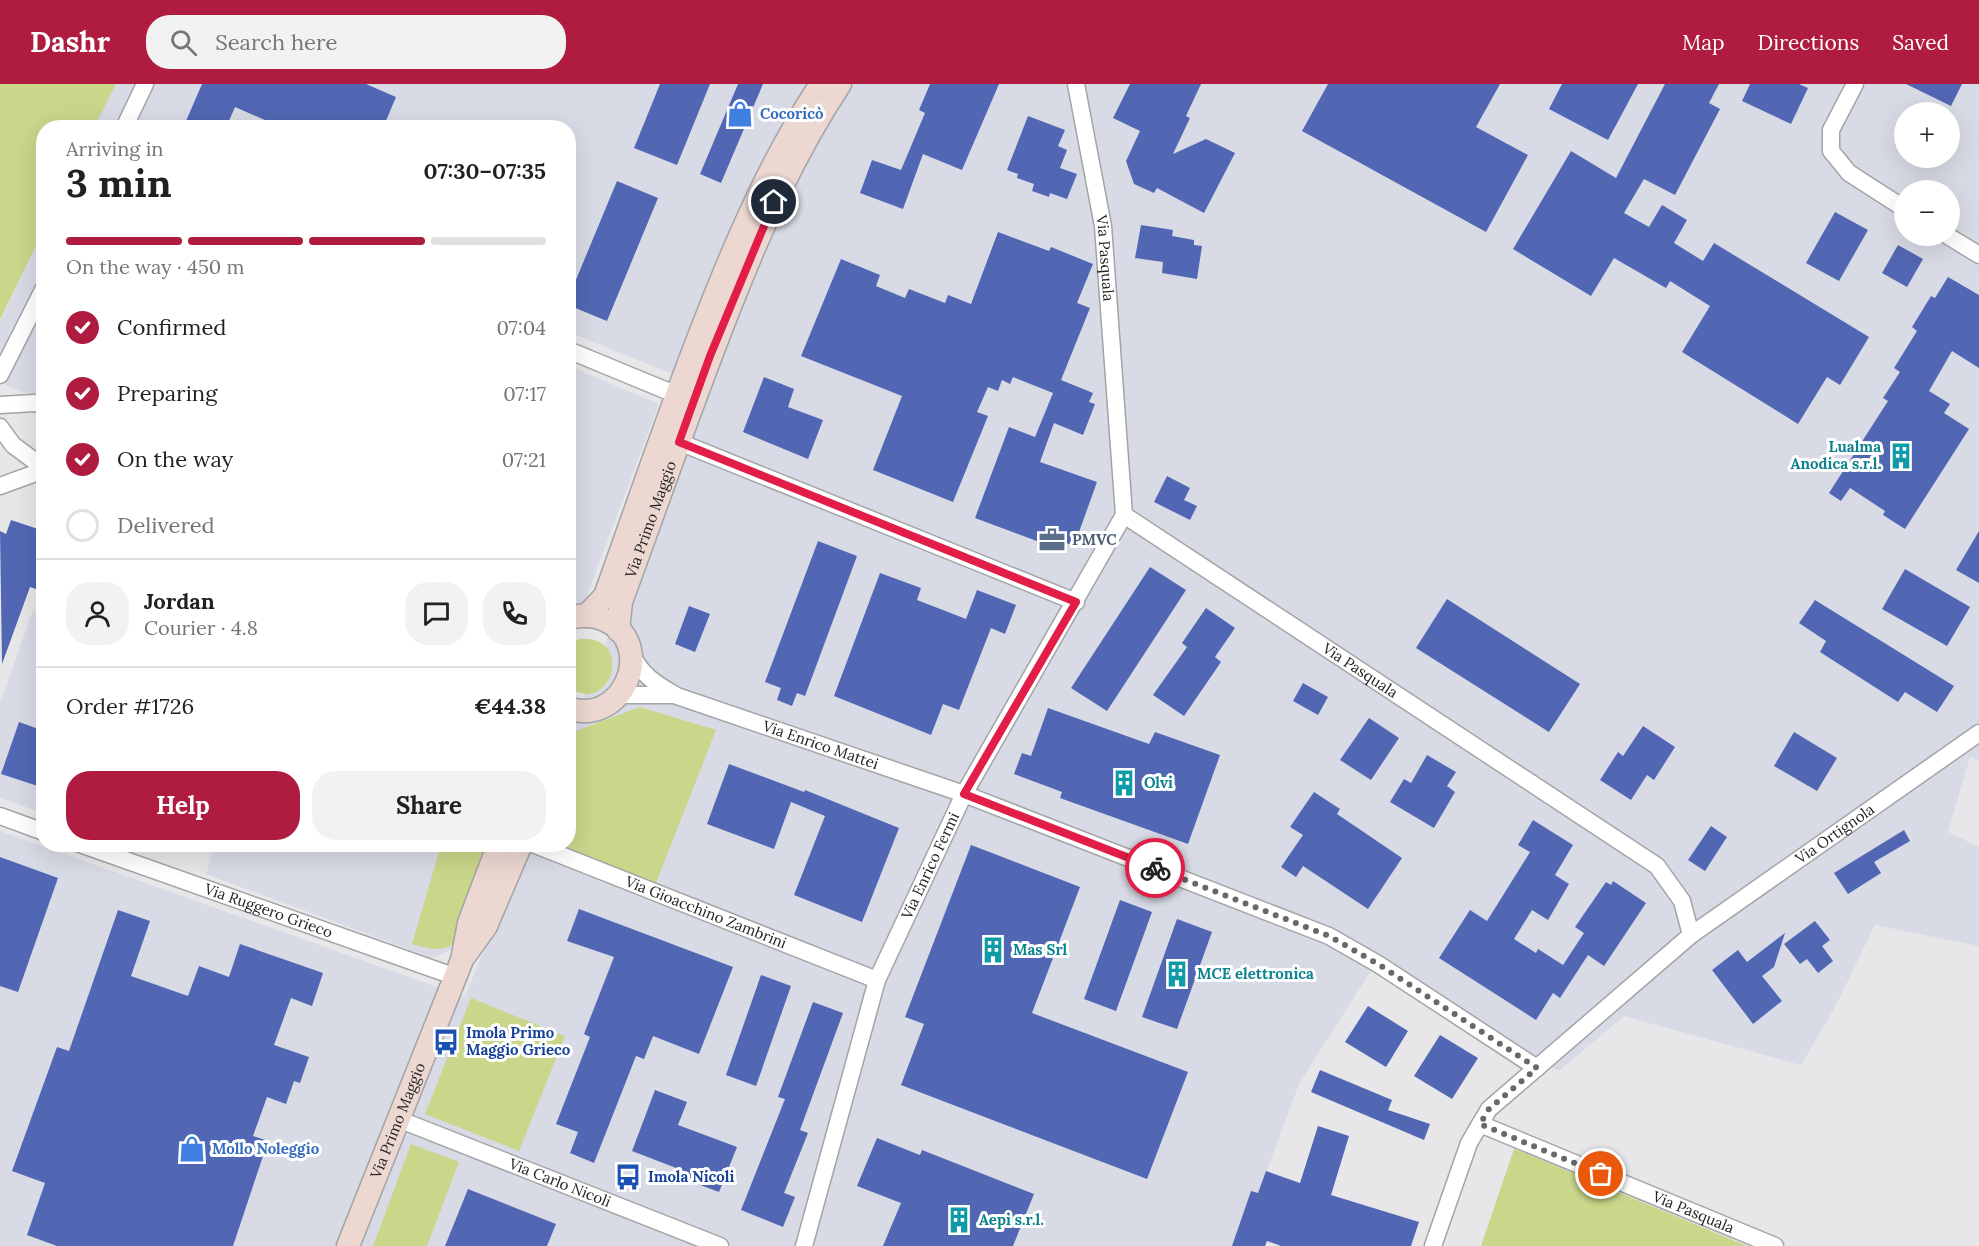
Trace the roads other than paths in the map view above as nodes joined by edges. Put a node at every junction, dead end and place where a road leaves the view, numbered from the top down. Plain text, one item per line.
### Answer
1 (145, 84) edge
2 (820, 84) edge
3 (840, 84) edge
4 (1076, 84) edge
5 (1855, 84) edge
6 (128, 120) edge
7 (1894, 202) edge
8 (1960, 243) edge
9 (1979, 255) edge
10 (36, 304) edge
11 (576, 353) edge
12 (0, 375) edge
13 (676, 395) junction
14 (36, 403) edge
15 (0, 405) edge
16 (0, 426) edge
17 (679, 442) junction
18 (36, 463) edge
19 (36, 472) edge
20 (0, 486) edge
21 (1124, 515) junction
22 (1076, 602) junction
23 (577, 617) edge
24 (618, 630) junction
25 (631, 653) junction
26 (620, 695) junction
27 (677, 696) junction
28 (577, 710) edge
29 (1979, 733) edge
30 (964, 794) junction
31 (0, 816) edge
32 (36, 829) edge
33 (104, 852) edge
34 (496, 852) edge
35 (518, 852) edge
36 (553, 852) edge
37 (1691, 935) junction
38 (459, 969) junction
39 (877, 980) junction
40 (1537, 1068) junction
41 (398, 1119) junction
42 (1480, 1124) junction
43 (348, 1246) edge
44 (720, 1246) edge
45 (804, 1246) edge
46 (1433, 1246) edge
47 (1775, 1246) edge

1 - 6 street
2 - 13 street, Via Primo Maggio
3 - 17 street, Via Primo Maggio
4 - 21 street, Via Pasquala
5 - 7 street
8 - 9 street
10 - 12 street
11 - 13 street
13 - 23 street, Via Primo Maggio
14 - 15 street
16 - 18 street
17 - 22 street
17 - 24 street, Via Primo Maggio
19 - 20 street
21 - 22 street, Via Enrico Fermi
21 - 37 street, Via Pasquala
22 - 30 street, Via Enrico Fermi
23 - 24 street, Via Primo Maggio
24 - 25 street
25 - 26 street
25 - 27 street, Via Enrico Mattei
26 - 27 street, Via Enrico Mattei
26 - 28 street
27 - 30 street, Via Enrico Mattei
29 - 37 street, Via Ortignola
30 - 39 street, Via Enrico Fermi
30 - 40 street, Via Enrico Mattei
31 - 32 street
33 - 38 street, Via Ruggero Grieco
34 - 38 street, Via Primo Maggio
35 - 38 street, Via Primo Maggio
36 - 39 street, Via Gioacchino Zambrini
37 - 40 street
38 - 41 street, Via Primo Maggio
39 - 45 street, Via Enrico Fermi
40 - 42 street
41 - 43 street, Via Primo Maggio
41 - 44 street, Via Carlo Nicoli
42 - 46 street
42 - 47 street, Via Pasquala

